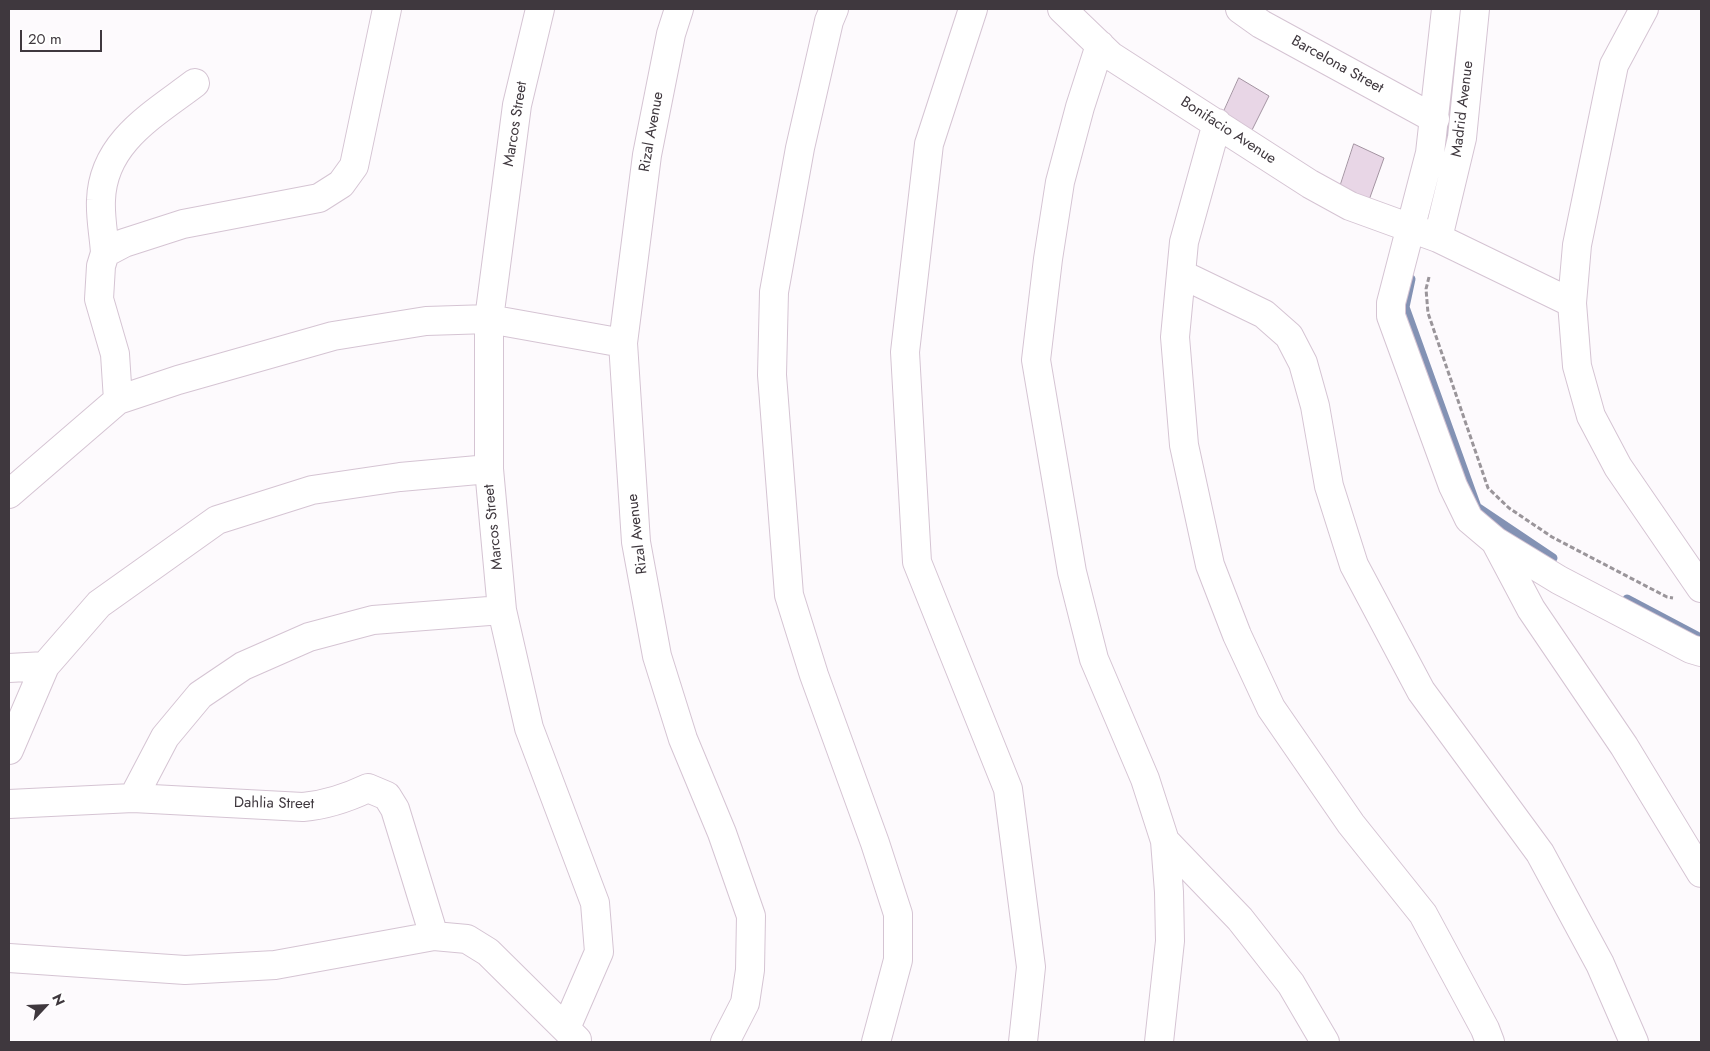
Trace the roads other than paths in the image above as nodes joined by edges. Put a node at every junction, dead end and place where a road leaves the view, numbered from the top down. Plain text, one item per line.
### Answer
1 (387, 9) edge
2 (540, 9) edge
3 (679, 9) edge
4 (834, 9) edge
5 (973, 9) edge
6 (1062, 9) edge
7 (1240, 9) edge
8 (1446, 9) edge
9 (1475, 9) edge
10 (1644, 9) edge
11 (1100, 45) junction
12 (194, 83) dead end
13 (1435, 119) junction
14 (1216, 123) junction
15 (1410, 227) junction
16 (1438, 238) junction
17 (105, 254) junction
18 (1181, 274) junction
19 (1572, 303) junction
20 (490, 319) junction
21 (623, 343) junction
22 (118, 400) junction
23 (489, 469) junction
24 (9, 494) edge
25 (1496, 542) junction
26 (1701, 588) edge
27 (502, 610) junction
28 (1701, 652) edge
29 (45, 666) junction
30 (9, 668) edge
31 (9, 750) edge
32 (133, 798) junction
33 (9, 804) edge
34 (1164, 841) junction
35 (1701, 873) edge
36 (434, 936) junction
37 (9, 958) edge
38 (573, 1035) edge
39 (1160, 1041) edge
40 (725, 1042) edge
41 (876, 1042) edge
42 (1023, 1042) edge
43 (1325, 1042) edge
44 (1490, 1042) edge
45 (1634, 1042) edge

1 - 17 street
2 - 20 street, Marcos Street
3 - 21 street, Rizal Avenue
4 - 41 street
5 - 42 street
6 - 11 street, Bonifacio Avenue
7 - 13 street, Barcelona Street
8 - 13 street, Madrid Avenue
9 - 16 street, Madrid Avenue
10 - 19 street
11 - 14 street, Bonifacio Avenue
11 - 34 street
12 - 17 street
13 - 15 street, Madrid Avenue
14 - 15 street, Bonifacio Avenue
14 - 18 street
15 - 16 street, Bonifacio Avenue
15 - 25 street, Madrid Avenue
16 - 19 street, Bonifacio Avenue
17 - 22 street
18 - 44 street
18 - 45 street
19 - 26 street
20 - 21 street
20 - 22 street
20 - 23 street, Marcos Street
21 - 40 street, Rizal Avenue
22 - 24 street
23 - 27 street, Marcos Street
23 - 29 street
25 - 28 street
25 - 35 street
27 - 32 street
27 - 38 street, Marcos Street
29 - 30 street
29 - 31 street
32 - 33 street, Dahlia Street
32 - 36 street, Dahlia Street
34 - 39 street
34 - 43 street
36 - 37 street
36 - 38 street

